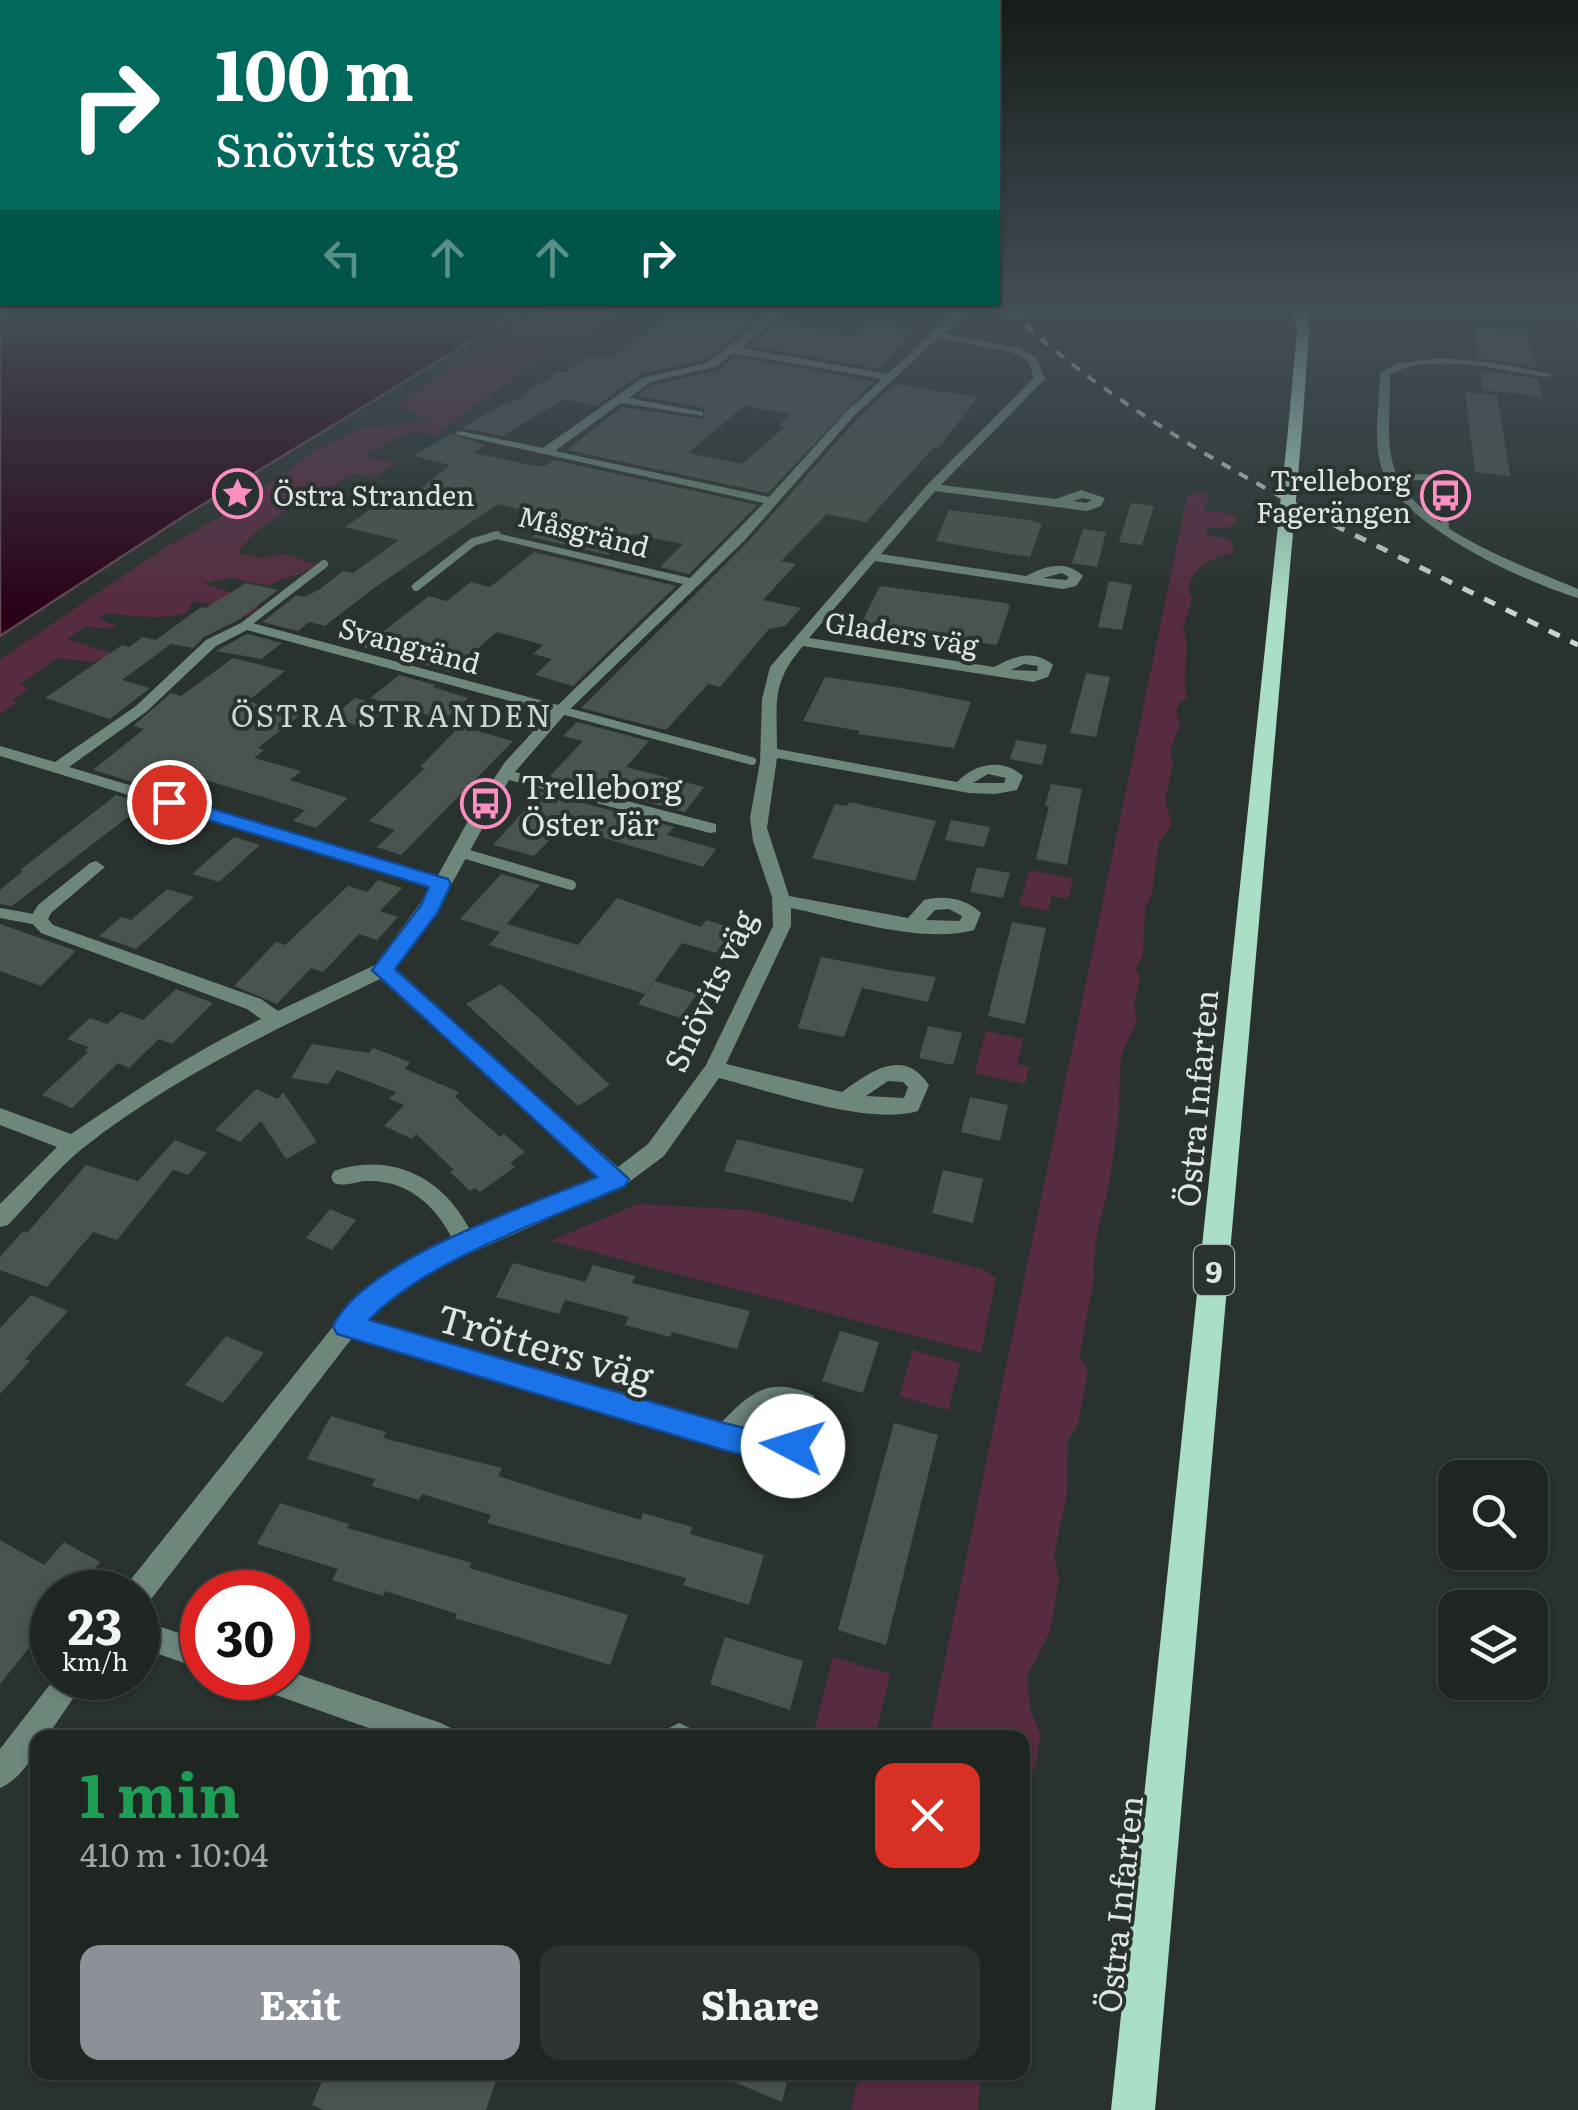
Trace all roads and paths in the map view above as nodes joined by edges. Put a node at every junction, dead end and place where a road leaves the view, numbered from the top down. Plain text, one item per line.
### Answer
1 (604, 410) edge
2 (681, 410) edge
3 (858, 410) edge
4 (1009, 410) edge
5 (1296, 410) edge
6 (1386, 410) edge
7 (700, 414) dead end
8 (460, 434) dead end
9 (544, 453) junction
10 (1391, 478) junction
11 (932, 487) junction
12 (772, 500) junction
13 (1058, 503) dead end
14 (1445, 529) junction
15 (498, 535) joint
16 (874, 558) junction
17 (324, 564) dead end
18 (1028, 580) dead end
19 (695, 583) junction
20 (416, 587) dead end
21 (1576, 591) edge
22 (245, 625) junction
23 (800, 641) junction
24 (996, 672) dead end
25 (561, 710) junction
26 (0, 752) edge
27 (761, 757) junction
28 (57, 768) junction
29 (505, 774) junction
30 (960, 787) dead end
31 (710, 828) dead end
32 (459, 852) junction
33 (96, 867) dead end
34 (441, 884) junction
35 (571, 885) dead end
36 (784, 901) junction
37 (0, 913) edge
38 (38, 920) junction
39 (914, 923) dead end
40 (382, 970) junction
41 (279, 1022) junction
42 (714, 1069) junction
43 (846, 1099) dead end
44 (0, 1116) edge
45 (72, 1144) junction
46 (342, 1177) dead end
47 (616, 1179) junction
48 (0, 1218) edge
49 (466, 1245) junction
50 (347, 1326) junction
51 (724, 1437) dead end
52 (156, 1570) edge
53 (310, 1693) edge
54 (55, 1700) edge
55 (31, 1730) edge
56 (418, 1730) edge
57 (30, 1732) edge
58 (1, 1769) edge
59 (1133, 2110) edge

1 - 9 street
2 - 7 street
3 - 12 street
4 - 11 street, Snövits väg
5 - 59 main road, Östra Infarten / 9
6 - 10 street
8 - 9 street
9 - 12 street
10 - 14 street
10 - 14 lane
11 - 13 street
11 - 16 street, Snövits väg
12 - 19 street
14 - 21 street
15 - 19 street, Måsgränd
15 - 20 lane, Måsgränd
16 - 18 street
16 - 23 street, Snövits väg
17 - 22 lane
19 - 25 street
22 - 25 street, Svangränd
22 - 28 street
23 - 24 street, Gladers väg
23 - 27 street, Snövits väg
25 - 27 lane
25 - 29 street
26 - 28 street
27 - 30 street
27 - 36 street, Snövits väg
28 - 34 street
29 - 31 street
29 - 32 street
32 - 34 street
32 - 35 lane
33 - 38 street
34 - 40 street
36 - 39 street
36 - 42 street, Snövits väg
37 - 38 lane
38 - 41 street
40 - 41 street
40 - 47 street
41 - 45 street
42 - 43 street
42 - 47 street, Snövits väg
44 - 45 street
45 - 48 street
46 - 49 street
47 - 49 street, Snövits väg
49 - 50 street, Snövits väg
50 - 51 street, Trötters väg
50 - 52 street, Snövits väg
53 - 56 street
54 - 55 street
57 - 58 street

